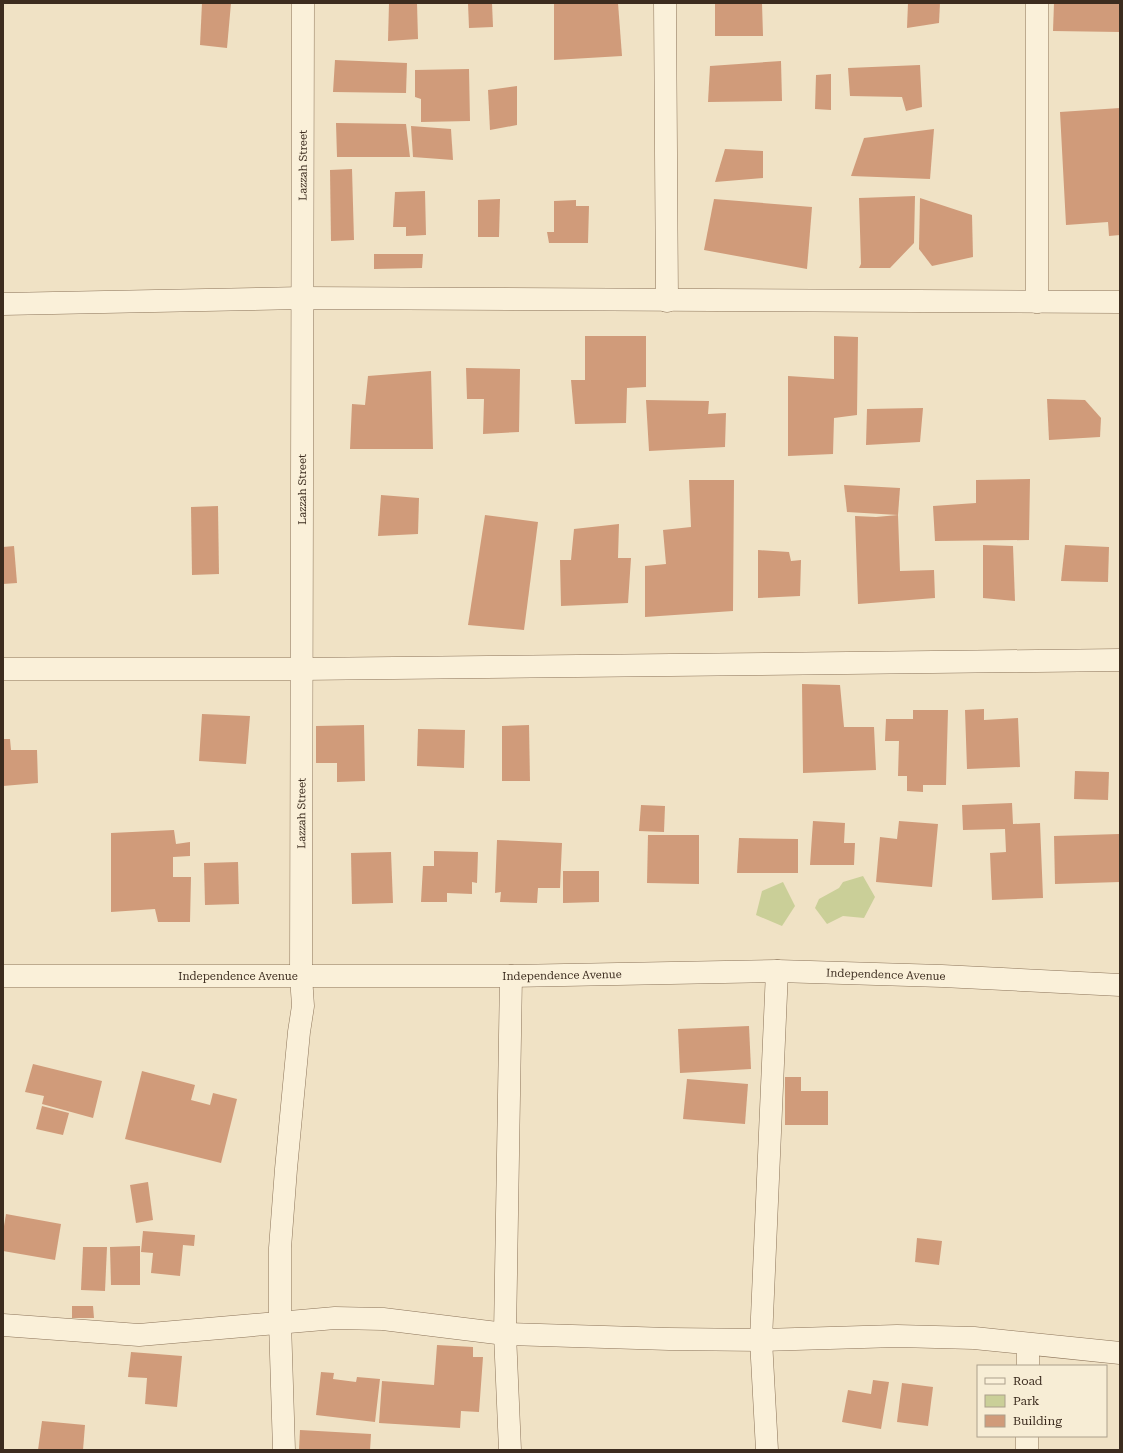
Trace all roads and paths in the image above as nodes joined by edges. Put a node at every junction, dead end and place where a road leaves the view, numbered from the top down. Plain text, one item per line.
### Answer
1 (303, 3) edge
2 (665, 3) edge
3 (1037, 3) edge
4 (302, 298) junction
5 (667, 301) junction
6 (1037, 302) junction
7 (1120, 302) edge
8 (3, 304) edge
9 (1120, 660) edge
10 (3, 669) edge
11 (301, 669) junction
12 (777, 971) junction
13 (3, 976) edge
14 (301, 976) junction
15 (511, 976) junction
16 (1120, 985) edge
17 (280, 1322) junction
18 (3, 1325) edge
19 (505, 1334) junction
20 (761, 1340) junction
21 (1028, 1345) junction
22 (1120, 1352) edge
23 (1028, 1365) edge
24 (1027, 1437) edge
25 (284, 1450) edge
26 (510, 1450) edge
27 (766, 1450) edge
28 (1027, 1450) edge

1 - 4 street, Lazzah Street
2 - 5 street
3 - 6 street
4 - 5 street
4 - 8 street
4 - 11 street, Lazzah Street
5 - 6 street
6 - 7 street
9 - 11 street
10 - 11 street
11 - 14 street, Lazzah Street
12 - 15 street, Independence Avenue
12 - 16 street, Independence Avenue
12 - 20 street
13 - 14 street, Independence Avenue
14 - 15 street, Independence Avenue
14 - 17 street, Lazzah Street
15 - 19 street
17 - 18 street
17 - 19 street
17 - 25 street, Lazzah Street
19 - 20 street
19 - 26 street
20 - 21 street
20 - 27 street
21 - 22 street
21 - 23 street
24 - 28 street

